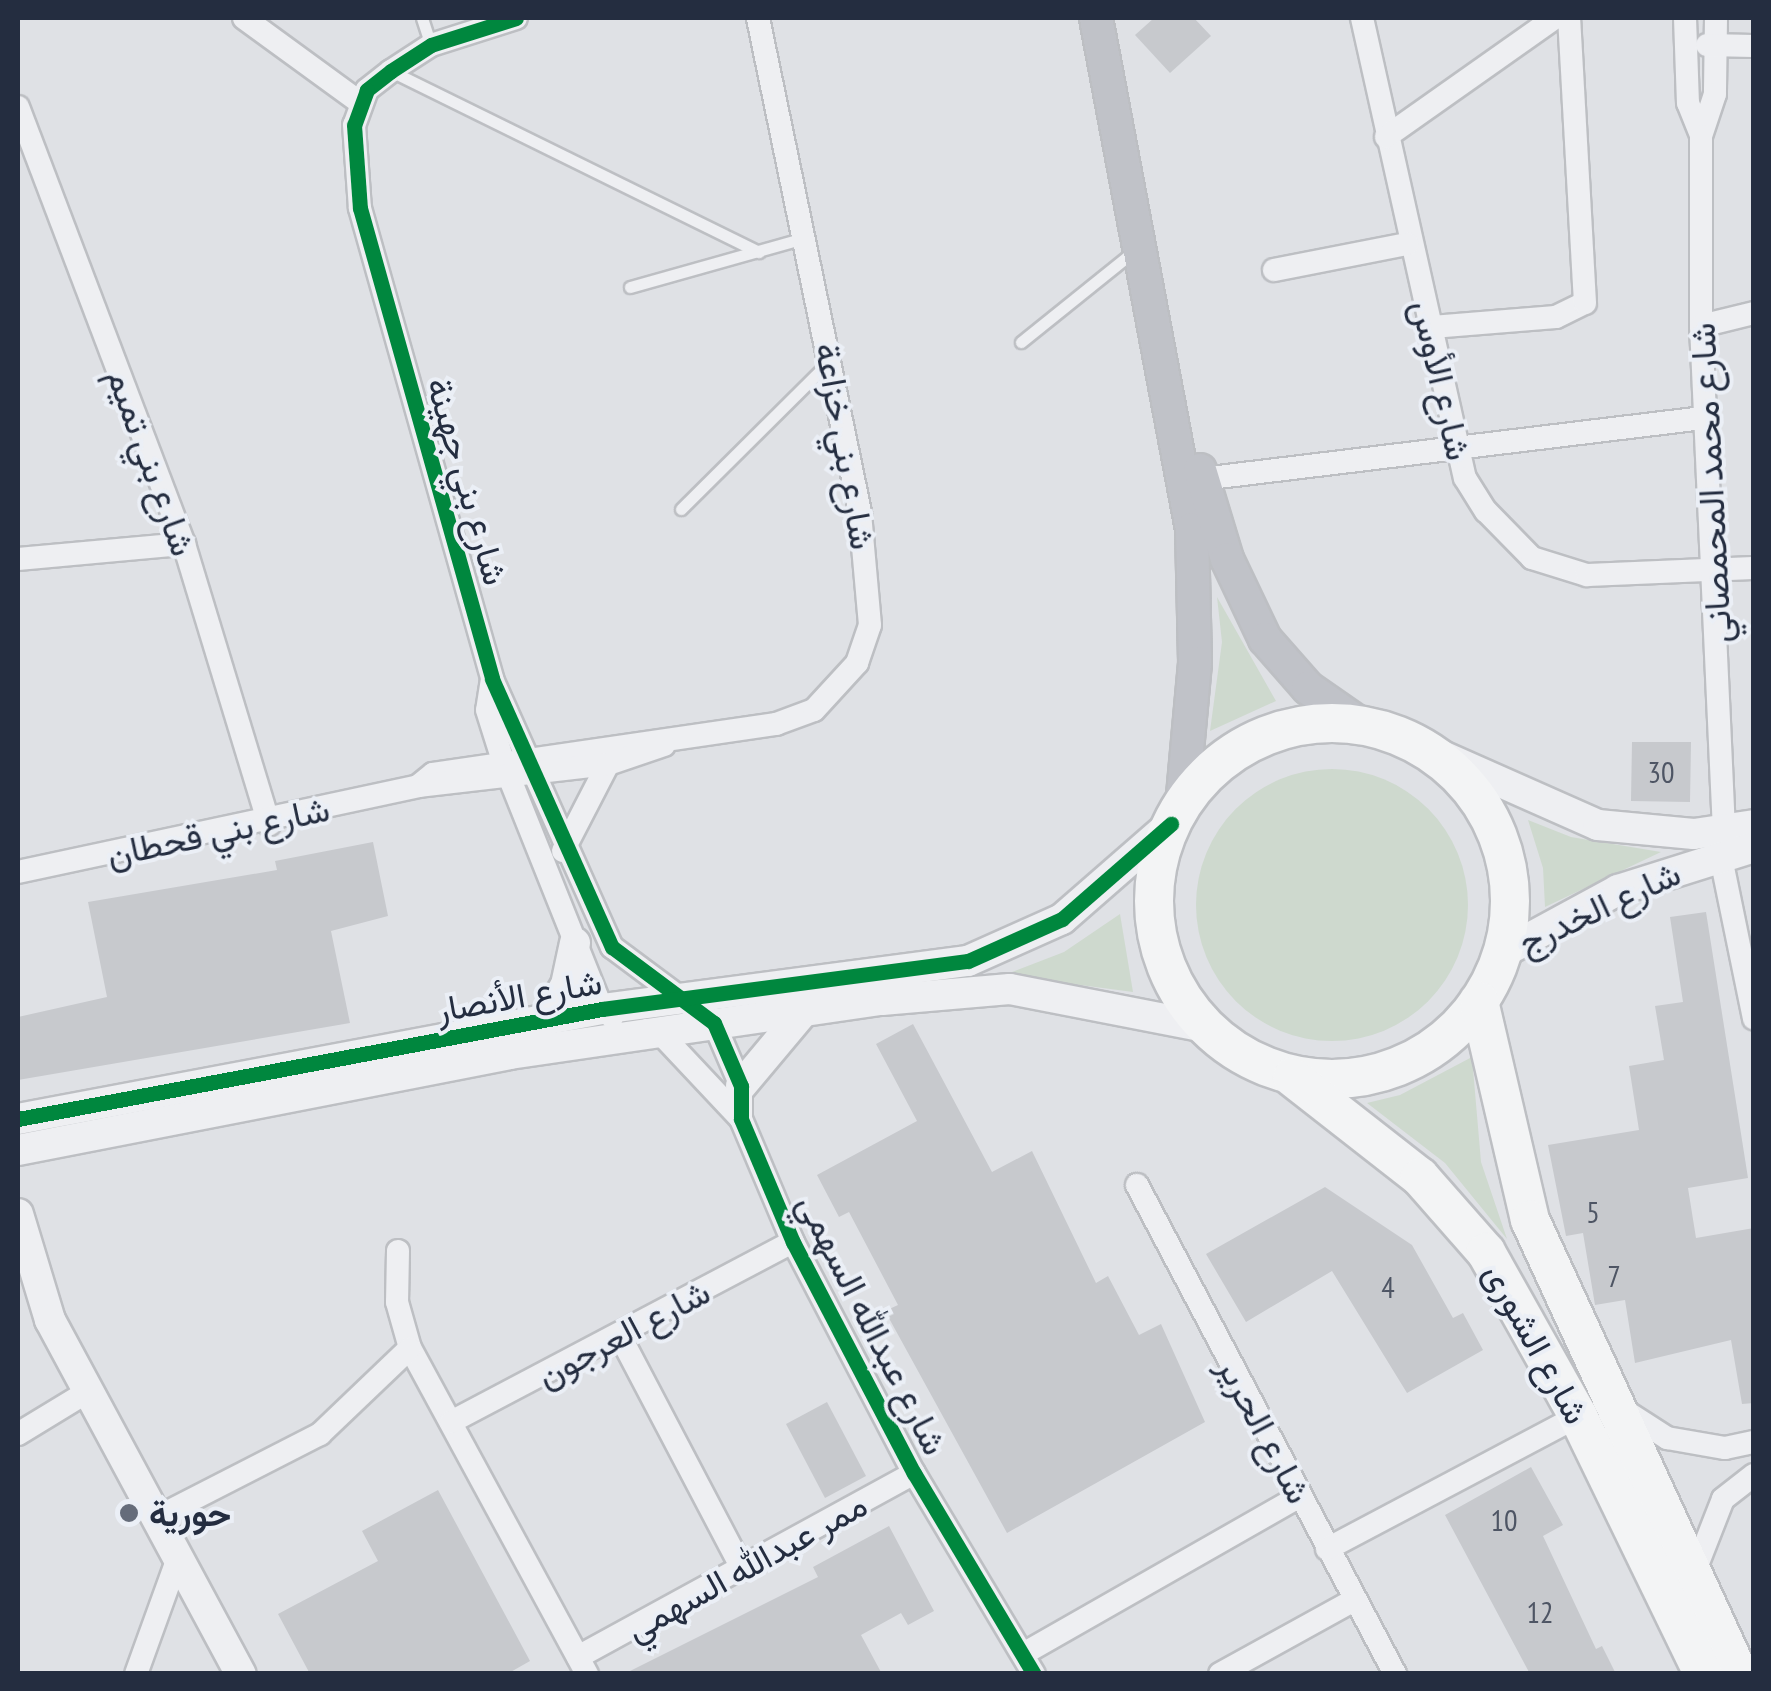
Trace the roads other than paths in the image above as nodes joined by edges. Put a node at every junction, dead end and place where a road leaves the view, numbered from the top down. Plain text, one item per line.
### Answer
1 (244, 18) edge
2 (422, 18) edge
3 (516, 18) edge
4 (758, 18) edge
5 (1096, 18) edge
6 (1362, 18) edge
7 (1555, 18) edge
8 (1569, 18) edge
9 (1686, 18) edge
10 (1716, 18) edge
11 (1687, 45) junction
12 (431, 46) junction
13 (1718, 46) junction
14 (1754, 46) edge
15 (391, 71) junction
16 (359, 102) junction
17 (18, 106) edge
18 (1386, 136) junction
19 (1701, 136) junction
20 (1131, 194) junction
21 (808, 237) junction
22 (1407, 244) junction
23 (1137, 248) junction
24 (759, 252) junction
25 (1274, 270) dead end
26 (630, 287) dead end
27 (1754, 313) edge
28 (1701, 326) junction
29 (1432, 327) junction
30 (1021, 342) dead end
31 (830, 361) junction
32 (1703, 418) junction
33 (1458, 443) junction
34 (1202, 479) junction
35 (681, 509) dead end
36 (184, 544) junction
37 (18, 559) edge
38 (1754, 568) edge
39 (1718, 574) junction
40 (492, 679) junction
41 (1360, 724) junction
42 (666, 744) junction
43 (1424, 748) junction
44 (608, 764) junction
45 (532, 767) junction
46 (507, 771) junction
47 (1176, 815) junction
48 (269, 824) junction
49 (1732, 836) edge
50 (1754, 847) edge
51 (563, 850) junction
52 (18, 872) edge
53 (574, 943) junction
54 (1502, 953) junction
55 (682, 998) junction
56 (1480, 1001) junction
57 (602, 1010) junction
58 (802, 1013) junction
59 (1754, 1020) edge
60 (544, 1021) junction
61 (714, 1023) junction
62 (1204, 1027) junction
63 (662, 1035) junction
64 (395, 1062) junction
65 (1290, 1076) junction
66 (741, 1086) junction
67 (174, 1104) junction
68 (18, 1119) edge
69 (742, 1119) junction
70 (18, 1150) edge
71 (1137, 1186) dead end
72 (18, 1214) edge
73 (793, 1242) junction
74 (398, 1251) dead end
75 (620, 1336) junction
76 (410, 1348) junction
77 (87, 1392) junction
78 (1593, 1408) junction
79 (451, 1422) junction
80 (18, 1434) edge
81 (1754, 1442) edge
82 (914, 1473) junction
83 (1754, 1475) edge
84 (1300, 1496) junction
85 (158, 1517) junction
86 (1327, 1549) junction
87 (179, 1554) junction
88 (742, 1570) junction
89 (1692, 1582) junction
90 (1354, 1600) junction
91 (1028, 1664) edge
92 (583, 1665) edge
93 (136, 1674) edge
94 (241, 1674) edge
95 (1220, 1674) edge
96 (1395, 1674) edge
97 (1702, 1674) edge
98 (1739, 1674) edge

1 - 16 street
2 - 12 lane
3 - 12 street
4 - 21 street, شارع بني خزاعة
5 - 20 main road
6 - 18 street, شارع الأوس
7 - 18 street
8 - 29 street
9 - 11 street, شارع محمد المحمصاني
10 - 13 street, شارع محمد المحمصاني
11 - 13 street
11 - 19 street, شارع محمد المحمصاني
12 - 15 street
13 - 14 street
13 - 19 street, شارع محمد المحمصاني
15 - 16 street
15 - 24 lane
16 - 40 street, شارع بني جهينة
17 - 36 street, شارع بني تميم
18 - 22 street, شارع الأوس
19 - 28 street, شارع محمد المحمصاني
20 - 23 main road
20 - 34 main road
21 - 24 lane
21 - 31 street, شارع بني خزاعة
22 - 25 street
22 - 29 street, شارع الأوس
23 - 30 lane
23 - 47 main road
24 - 26 lane
27 - 28 street
28 - 32 street, شارع محمد المحمصاني
29 - 33 street, شارع الأوس
31 - 35 lane
31 - 42 street, شارع بني خزاعة
32 - 33 street
32 - 39 street, شارع محمد المحمصاني
33 - 34 street
33 - 39 street, شارع الأوس
34 - 41 main road
36 - 37 street
36 - 48 street, شارع بني تميم
38 - 39 street, شارع الأوس
39 - 49 street, شارع محمد المحمصاني
40 - 45 street, شارع بني جهينة
40 - 46 street, شارع بني جهينة
41 - 43 main road
41 - 47 main road
42 - 44 street, شارع بني خزاعة
42 - 45 street, شارع بني خزاعة
43 - 49 street, شارع الخدرج
43 - 54 main road
44 - 45 street, شارع بني خزاعة
44 - 51 street
45 - 46 street, شارع بني خزاعة
45 - 51 street, شارع بني جهينة
46 - 48 street, شارع بني قحطان
46 - 53 street, شارع بني جهينة
47 - 55 street, شارع الأنصار
47 - 62 main road
48 - 52 street, شارع بني قحطان
49 - 50 street, شارع الخدرج
49 - 54 street, شارع الخدرج
49 - 59 street, شارع محمد المحمصاني
51 - 55 street, شارع بني جهينة
53 - 57 street, شارع بني جهينة
53 - 60 street
54 - 56 main road
55 - 57 street, شارع الأنصار
55 - 61 street, شارع عبدالله السهمي
56 - 65 main road
56 - 78 main road, شارع الشورى
57 - 60 street, شارع الأنصار
57 - 63 street, شارع عبدالله السهمي
58 - 61 street, شارع الأنصار
58 - 62 street, شارع الأنصار
58 - 66 street
60 - 64 street, شارع الأنصار
61 - 63 street, شارع الأنصار
61 - 66 street, شارع عبدالله السهمي
62 - 65 main road
63 - 64 street, شارع الأنصار
63 - 69 street, شارع عبدالله السهمي
64 - 67 street, شارع الأنصار
65 - 78 main road, شارع الشورى
66 - 69 street, شارع عبدالله السهمي
67 - 68 street, شارع الأنصار
67 - 70 street, شارع الأنصار
69 - 73 street, شارع عبدالله السهمي
71 - 84 street, شارع الحرير
72 - 77 street
73 - 75 street, شارع العرجون
73 - 82 street, شارع عبدالله السهمي
74 - 76 street
75 - 79 street, شارع العرجون
75 - 88 street
76 - 79 street
76 - 85 street
77 - 80 street
77 - 85 street
78 - 81 street
78 - 86 street
78 - 89 main road, شارع الشورى
78 - 97 main road, شارع الشورى
79 - 92 street
82 - 88 street, ممر عبدالله السهمي
82 - 91 street, شارع عبدالله السهمي
83 - 89 street
84 - 86 street, شارع الحرير
84 - 91 street
85 - 87 street
86 - 90 street, شارع الحرير
87 - 93 street
87 - 94 street
88 - 92 street, ممر عبدالله السهمي
89 - 98 main road, شارع الشورى
90 - 95 street
90 - 96 street, شارع الحرير

